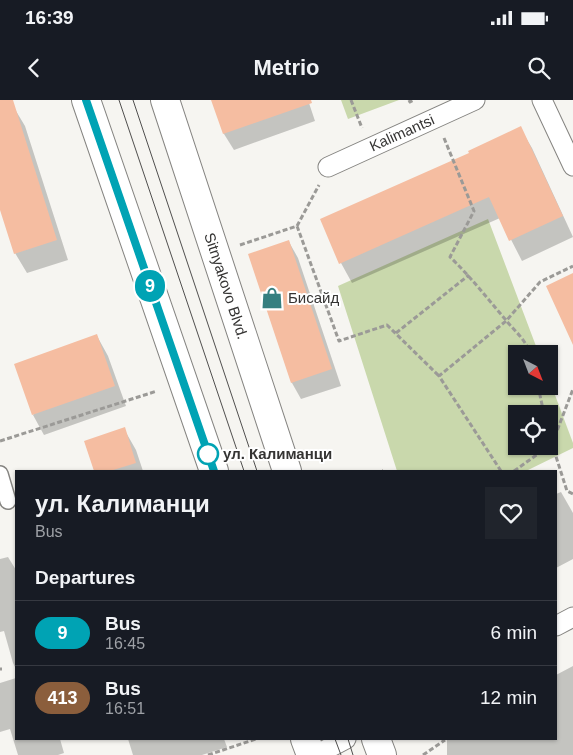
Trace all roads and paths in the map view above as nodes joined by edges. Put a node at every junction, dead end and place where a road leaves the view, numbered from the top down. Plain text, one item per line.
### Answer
1 (86, 100) edge
2 (165, 100) edge
3 (352, 100) edge
4 (409, 100) edge
5 (414, 100) edge
6 (475, 100) edge
7 (542, 100) edge
8 (436, 118) junction
9 (360, 125) dead end
10 (573, 166) edge
11 (328, 167) joint
12 (297, 226) junction
13 (240, 245) dead end
14 (573, 266) edge
15 (469, 275) junction
16 (506, 321) junction
17 (396, 333) junction
18 (527, 345) edge
19 (439, 376) junction
20 (573, 389) edge
21 (156, 391) dead end
22 (558, 428) edge
23 (0, 441) edge
24 (537, 455) edge
25 (556, 455) edge
26 (214, 470) edge
27 (287, 470) edge
28 (501, 470) edge
29 (515, 470) edge
30 (0, 474) edge
31 (573, 494) edge
32 (8, 502) dead end
33 (573, 617) edge
34 (557, 625) edge
35 (253, 740) edge
36 (306, 740) edge
37 (344, 740) edge
38 (376, 740) edge
39 (445, 740) dead end
40 (208, 755) edge
41 (311, 755) edge
42 (316, 755) edge
43 (382, 755) edge
44 (423, 755) edge

1 - 26 main road
2 - 27 main road, Sitnyakovo Blvd.
3 - 9 path
4 - 5 path
6 - 8 street, Kalimantsi
7 - 10 street
8 - 11 street, Kalimantsi
8 - 15 path
11 - 12 path
12 - 13 path
12 - 17 path
14 - 16 path
15 - 16 path
15 - 17 path
16 - 18 path
16 - 19 path
17 - 19 path
19 - 28 path
20 - 22 path
21 - 23 path
24 - 29 path
25 - 31 path
30 - 32 street
33 - 34 street
35 - 40 path
36 - 41 main road
37 - 42 street
38 - 43 main road
39 - 44 path

